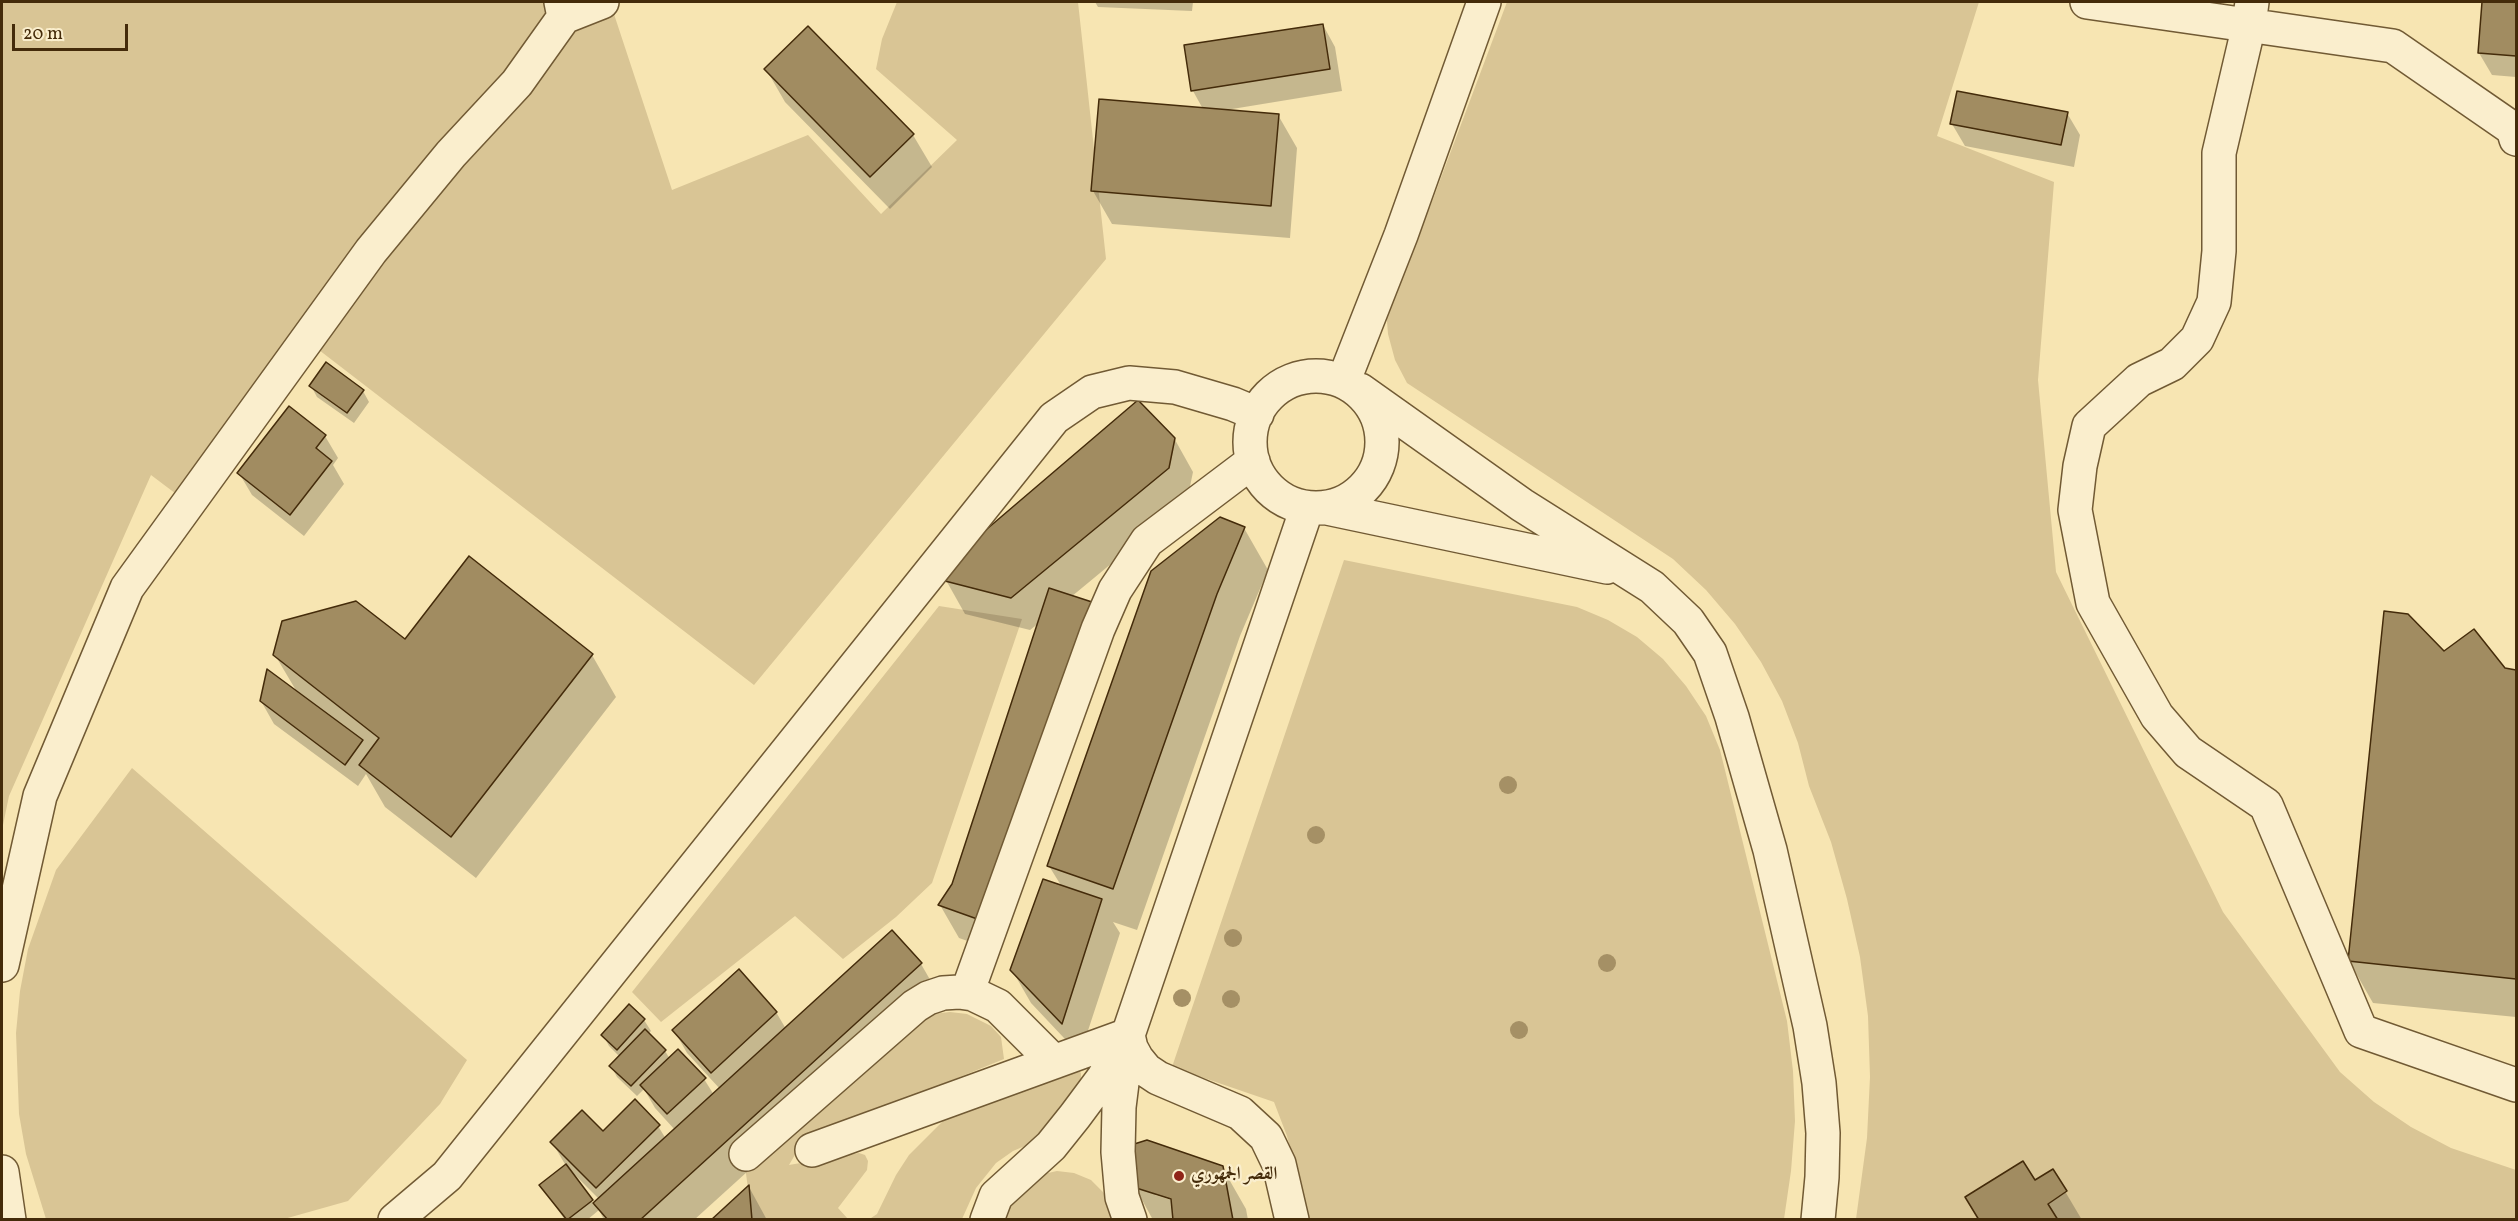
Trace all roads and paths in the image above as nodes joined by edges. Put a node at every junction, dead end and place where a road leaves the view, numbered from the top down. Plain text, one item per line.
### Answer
1 (602, 2) edge
2 (1484, 2) edge
3 (2087, 2) edge
4 (563, 9) edge
5 (2251, 13) edge
6 (2517, 139) edge
7 (1352, 385) junction
8 (1257, 414) junction
9 (1253, 461) junction
10 (1317, 508) junction
11 (1627, 571) junction
12 (2, 966) edge
13 (967, 993) junction
14 (1128, 1035) junction
15 (1054, 1062) junction
16 (2517, 1085) edge
17 (812, 1150) dead end
18 (746, 1154) dead end
19 (2, 1172) edge
20 (9, 1220) edge
21 (395, 1220) edge
22 (987, 1220) edge
23 (1130, 1220) edge
24 (1292, 1220) edge
25 (1818, 1220) edge

1 - 4 street
2 - 7 street
3 - 5 street
4 - 12 street
5 - 6 street
5 - 16 street
7 - 8 street
7 - 10 street
7 - 11 street
8 - 9 street
8 - 21 street
9 - 10 street
9 - 13 street
10 - 11 street
10 - 14 street
11 - 25 street
13 - 15 street
13 - 18 street
14 - 15 street
14 - 22 street
14 - 23 street
14 - 24 street
15 - 17 street
19 - 20 street

